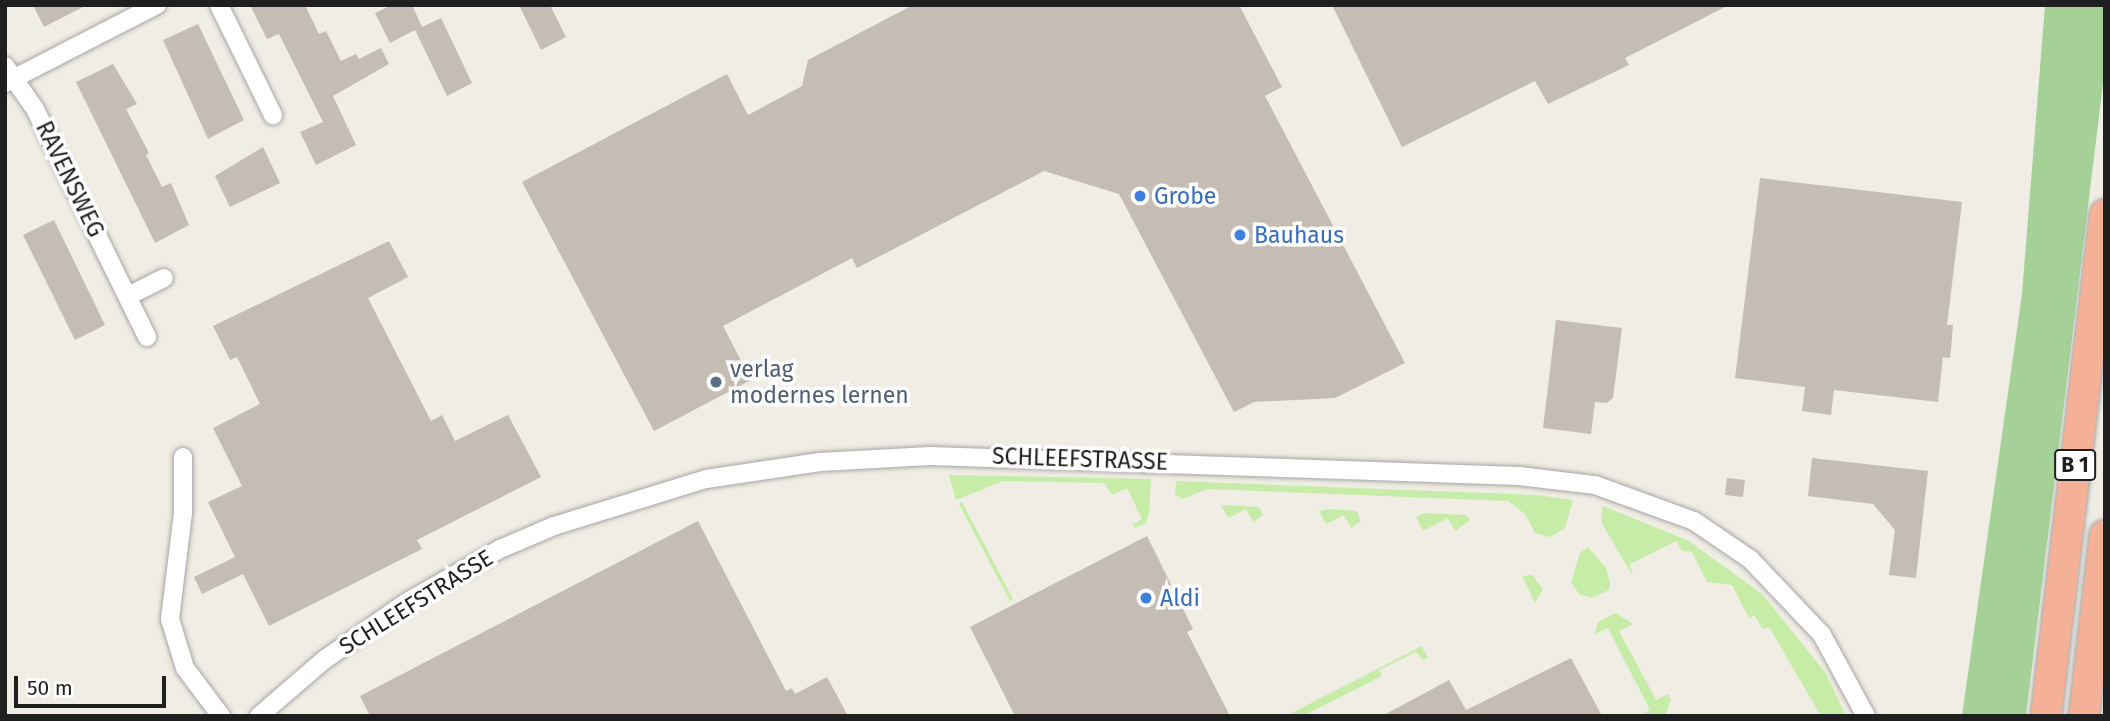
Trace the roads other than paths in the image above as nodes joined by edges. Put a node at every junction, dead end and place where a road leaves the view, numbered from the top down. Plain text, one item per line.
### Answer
1 (157, 5) edge
2 (219, 5) edge
3 (8, 76) edge
4 (273, 114) dead end
5 (2105, 214) edge
6 (164, 278) dead end
7 (128, 296) junction
8 (147, 337) dead end
9 (183, 457) dead end
10 (2105, 535) edge
11 (220, 716) edge
12 (259, 716) edge
13 (1866, 716) edge
14 (2046, 716) edge
15 (2084, 716) edge

1 - 3 street
2 - 4 street
3 - 7 street, RAVENSWEG
5 - 14 highway, B 1
6 - 7 street
7 - 8 street, RAVENSWEG
9 - 11 street
10 - 15 highway
12 - 13 street, SCHLEEFSTRASSE

